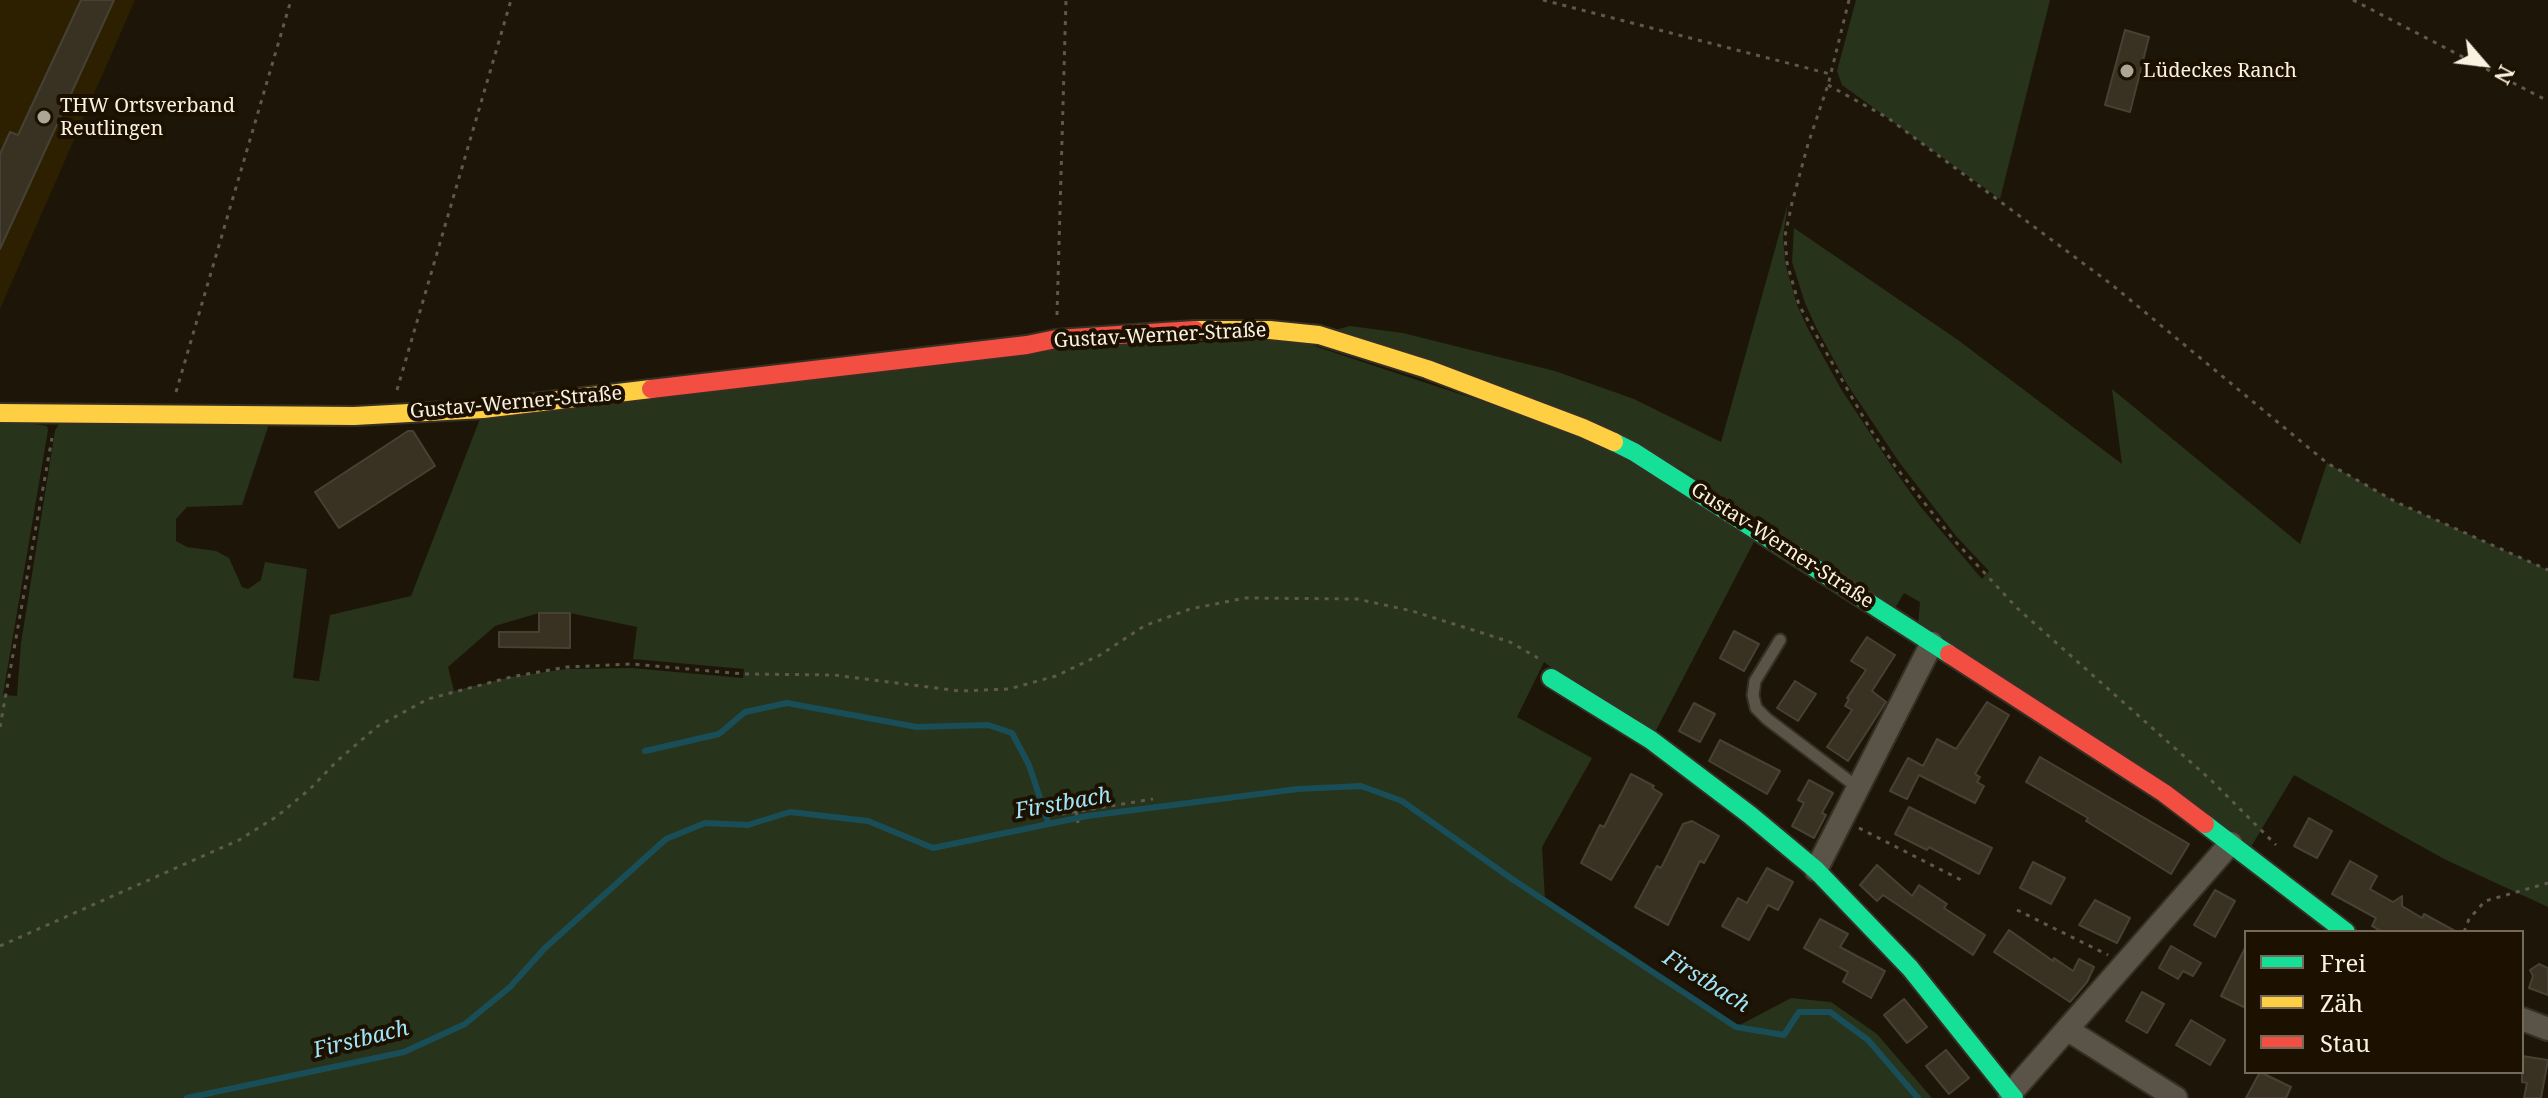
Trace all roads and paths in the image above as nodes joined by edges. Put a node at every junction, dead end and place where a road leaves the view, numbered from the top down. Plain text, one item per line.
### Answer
1 (291, 0) edge
2 (511, 0) edge
3 (1066, 0) edge
4 (1543, 0) edge
5 (1849, 0) edge
6 (2353, 0) edge
7 (1830, 74) junction
8 (1828, 85) junction
9 (2548, 101) edge
10 (1056, 339) junction
11 (0, 413) edge
12 (390, 413) junction
13 (52, 414) junction
14 (169, 415) junction
15 (2548, 570) edge
16 (1780, 640) dead end
17 (1932, 643) junction
18 (1551, 678) joint
19 (0, 727) edge
20 (1857, 787) junction
21 (1153, 799) dead end
22 (1076, 812) junction
23 (1062, 814) dead end
24 (1841, 819) junction
25 (1078, 823) dead end
26 (2231, 843) junction
27 (2280, 851) dead end
28 (1816, 870) junction
29 (1965, 882) dead end
30 (2548, 883) edge
31 (2017, 910) dead end
32 (2343, 930) edge
33 (2465, 930) edge
34 (0, 946) edge
35 (2126, 964) junction
36 (2524, 1020) edge
37 (2548, 1029) edge
38 (2068, 1030) junction
39 (2012, 1096) edge
40 (2176, 1098) edge

1 - 14 path
2 - 12 path
3 - 10 path
4 - 7 path
5 - 7 path
6 - 9 path
7 - 8 path
8 - 15 path
8 - 27 path
10 - 12 street, Gustav-Werner-Straße
10 - 17 street, Gustav-Werner-Straße
11 - 13 street, Gustav-Werner-Straße
12 - 14 street, Gustav-Werner-Straße
13 - 14 street, Gustav-Werner-Straße
13 - 19 path
16 - 20 lane
17 - 20 street
17 - 26 street, Gustav-Werner-Straße
18 - 28 street
18 - 34 path
20 - 24 street
21 - 22 path
22 - 23 path
22 - 25 path
24 - 28 street
24 - 29 path
26 - 32 street, Gustav-Werner-Straße
26 - 35 street
28 - 39 street
30 - 33 path
31 - 35 path
35 - 38 street
36 - 37 street
38 - 39 street
38 - 40 street

